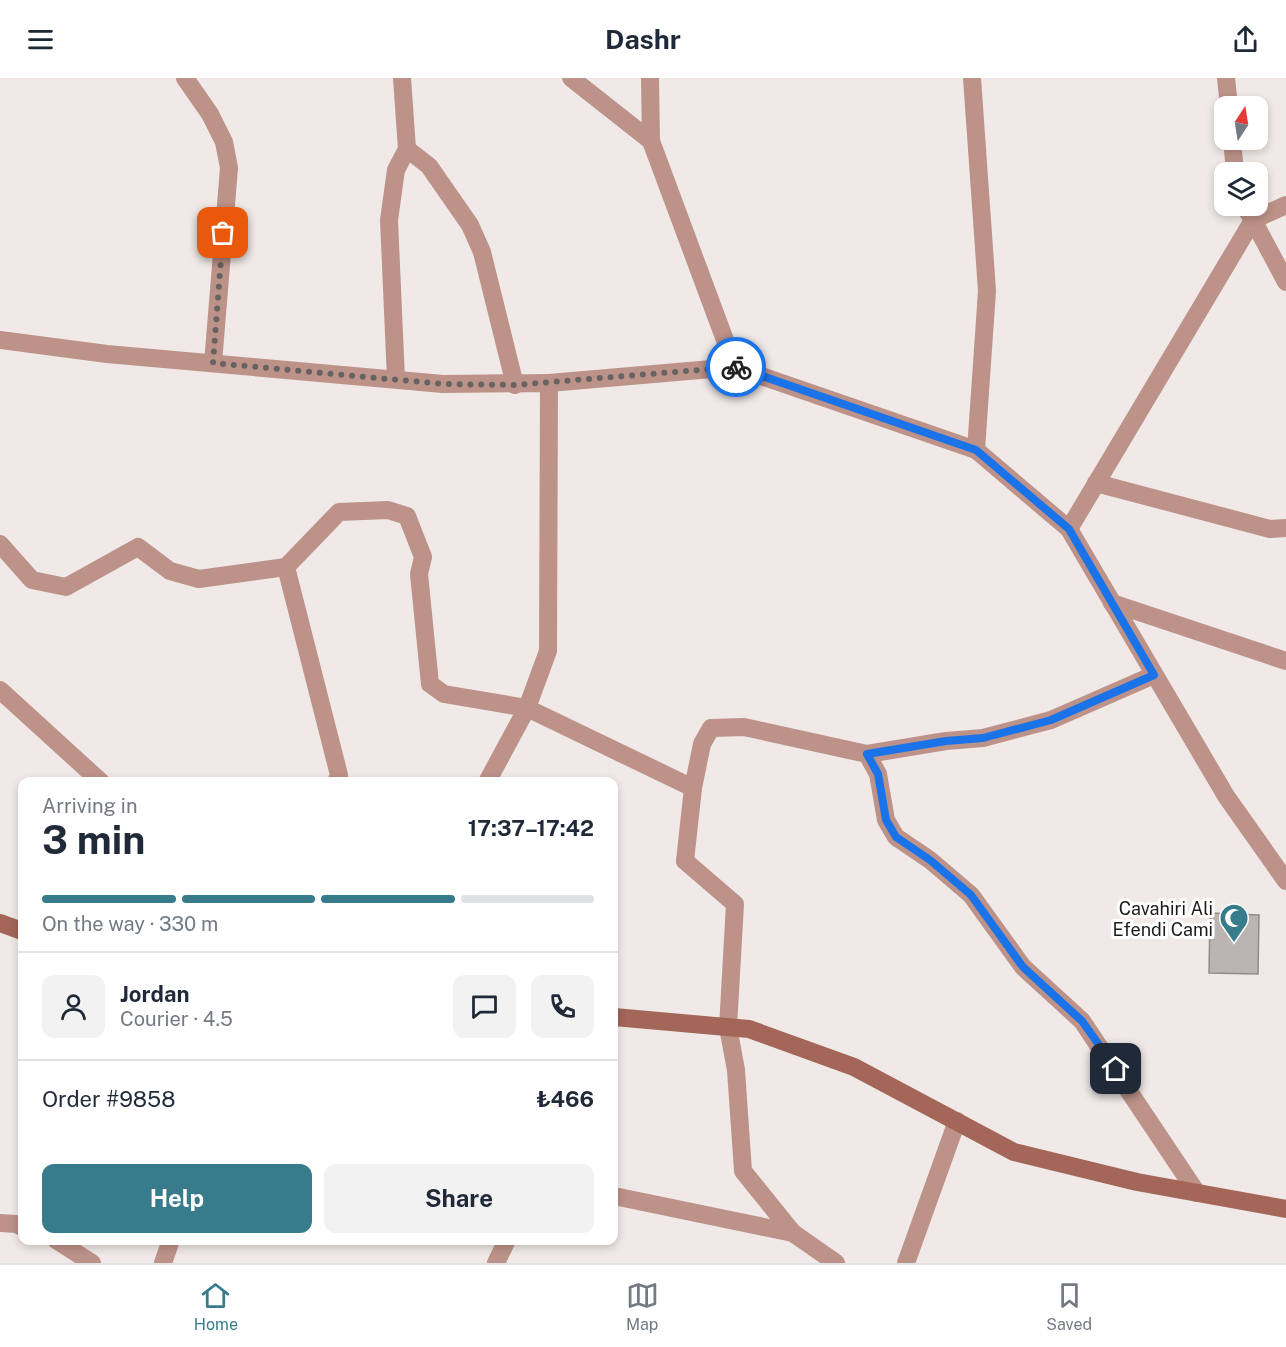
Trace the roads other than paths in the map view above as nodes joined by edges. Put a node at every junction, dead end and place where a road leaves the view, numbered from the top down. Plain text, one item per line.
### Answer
1 (185, 78) edge
2 (402, 78) edge
3 (571, 78) edge
4 (650, 78) edge
5 (972, 78) edge
6 (1226, 78) edge
7 (1228, 96) edge
8 (651, 141) junction
9 (407, 149) junction
10 (1286, 205) edge
11 (1268, 209) edge
12 (1246, 216) edge
13 (1250, 216) edge
14 (1286, 282) edge
15 (0, 340) edge
16 (213, 363) junction
17 (735, 367) junction
18 (396, 380) junction
19 (549, 383) junction
20 (515, 385) junction
21 (976, 450) junction
22 (1096, 483) junction
23 (1286, 528) edge
24 (1069, 529) junction
25 (0, 544) edge
26 (286, 567) junction
27 (1112, 603) junction
28 (1286, 661) edge
29 (1154, 675) junction
30 (0, 690) edge
31 (527, 708) junction
32 (867, 754) junction
33 (96, 777) edge
34 (338, 777) edge
35 (489, 777) edge
36 (693, 788) junction
37 (1286, 881) edge
38 (0, 923) edge
39 (18, 930) edge
40 (618, 1017) edge
41 (728, 1027) junction
42 (957, 1121) junction
43 (1197, 1193) junction
44 (618, 1197) edge
45 (1286, 1209) edge
46 (0, 1223) edge
47 (18, 1225) edge
48 (793, 1233) junction
49 (64, 1245) edge
50 (169, 1245) edge
51 (505, 1245) edge
52 (92, 1263) edge
53 (163, 1263) edge
54 (496, 1263) edge
55 (836, 1263) edge
56 (906, 1263) edge

1 - 16 street
2 - 9 street
3 - 8 street
4 - 8 street
5 - 21 street
6 - 7 street
8 - 17 street
9 - 18 street
9 - 20 street
10 - 11 street
12 - 22 street
13 - 14 street
15 - 16 street
16 - 18 street
17 - 19 street
17 - 21 street
18 - 20 street
19 - 20 street
19 - 31 street
21 - 24 street
22 - 23 street
22 - 24 street
24 - 27 street
25 - 26 street
26 - 31 street
26 - 34 street
27 - 28 street
27 - 29 street
29 - 32 street
29 - 37 street
30 - 33 street
31 - 35 street
31 - 36 street
32 - 36 street
32 - 43 street
36 - 41 street
38 - 39 street
40 - 41 street
41 - 42 street
41 - 48 street
42 - 43 street
42 - 56 street
43 - 45 street
44 - 48 street
46 - 47 street
48 - 55 street
49 - 52 street
50 - 53 street
51 - 54 street

